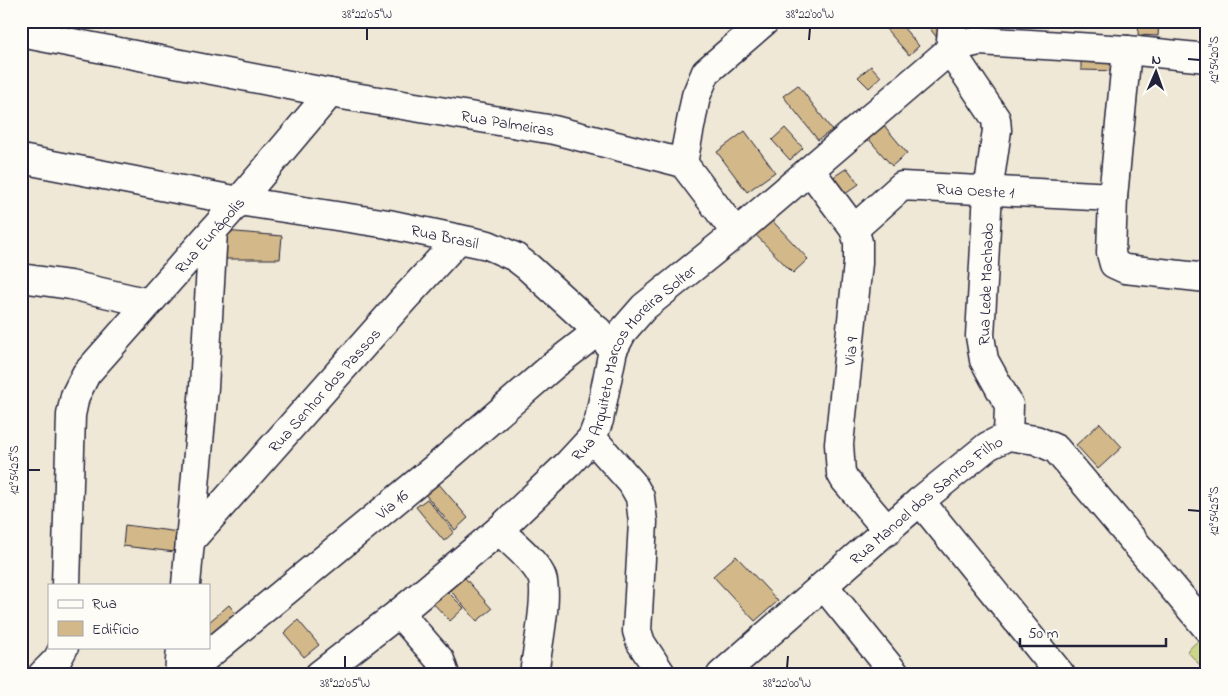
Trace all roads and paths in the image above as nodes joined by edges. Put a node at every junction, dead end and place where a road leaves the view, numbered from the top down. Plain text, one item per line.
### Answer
1 (765, 21) edge
2 (953, 21) edge
3 (21, 33) edge
4 (950, 50) junction
5 (1127, 50) junction
6 (1207, 58) edge
7 (330, 93) junction
8 (21, 159) edge
9 (683, 163) junction
10 (810, 170) junction
11 (988, 192) junction
12 (1113, 197) junction
13 (240, 201) junction
14 (854, 229) junction
15 (213, 231) junction
16 (736, 233) junction
17 (459, 239) junction
18 (21, 278) edge
19 (1207, 278) edge
20 (149, 303) junction
21 (605, 340) junction
22 (1008, 436) junction
23 (592, 438) junction
24 (920, 501) junction
25 (499, 530) junction
26 (888, 531) junction
27 (190, 541) junction
28 (66, 584) edge
29 (186, 584) edge
30 (824, 586) junction
31 (399, 613) junction
32 (1207, 628) edge
33 (63, 648) edge
34 (181, 648) edge
35 (42, 675) edge
36 (179, 675) edge
37 (184, 675) edge
38 (319, 675) edge
39 (445, 675) edge
40 (534, 675) edge
41 (662, 675) edge
42 (721, 675) edge
43 (896, 675) edge
44 (1061, 675) edge

1 - 9 street
2 - 4 street
3 - 7 street, Rua Palmeiras
4 - 5 street
4 - 10 street, Rua Arquiteto Marcos Moreira Solter
4 - 11 street, Rua Lede Machado
5 - 6 street
5 - 12 street
7 - 9 street, Rua Palmeiras
7 - 13 street, Rua Eunápolis
8 - 13 street, Rua Brasil
9 - 16 street
10 - 14 street, Via 9
10 - 16 street, Rua Arquiteto Marcos Moreira Solter
11 - 12 street, Rua Oeste 1
11 - 14 street, Rua Oeste 1
11 - 22 street, Rua Lede Machado
12 - 19 street
13 - 15 street, Rua Eunápolis
13 - 17 street, Rua Brasil
14 - 26 street, Via 9
15 - 20 street, Rua Eunápolis
15 - 27 street
16 - 21 street, Rua Arquiteto Marcos Moreira Solter
17 - 21 street, Rua Brasil
17 - 27 street, Rua Senhor dos Passos
18 - 20 street
20 - 28 street, Rua Eunápolis
21 - 23 street, Rua Arquiteto Marcos Moreira Solter
21 - 37 street, Via 16
22 - 24 street, Rua Manoel dos Santos Filho
22 - 32 street, Rua Manoel dos Santos Filho
23 - 25 street, Rua Arquiteto Marcos Moreira Solter
23 - 41 street
24 - 26 street, Rua Manoel dos Santos Filho
24 - 44 street
25 - 31 street, Rua Arquiteto Marcos Moreira Solter
25 - 40 street
26 - 30 street, Rua Manoel dos Santos Filho
27 - 29 street
30 - 42 street, Rua Manoel dos Santos Filho
30 - 43 street
31 - 38 street, Rua Arquiteto Marcos Moreira Solter
31 - 39 street
33 - 35 street
34 - 36 street

